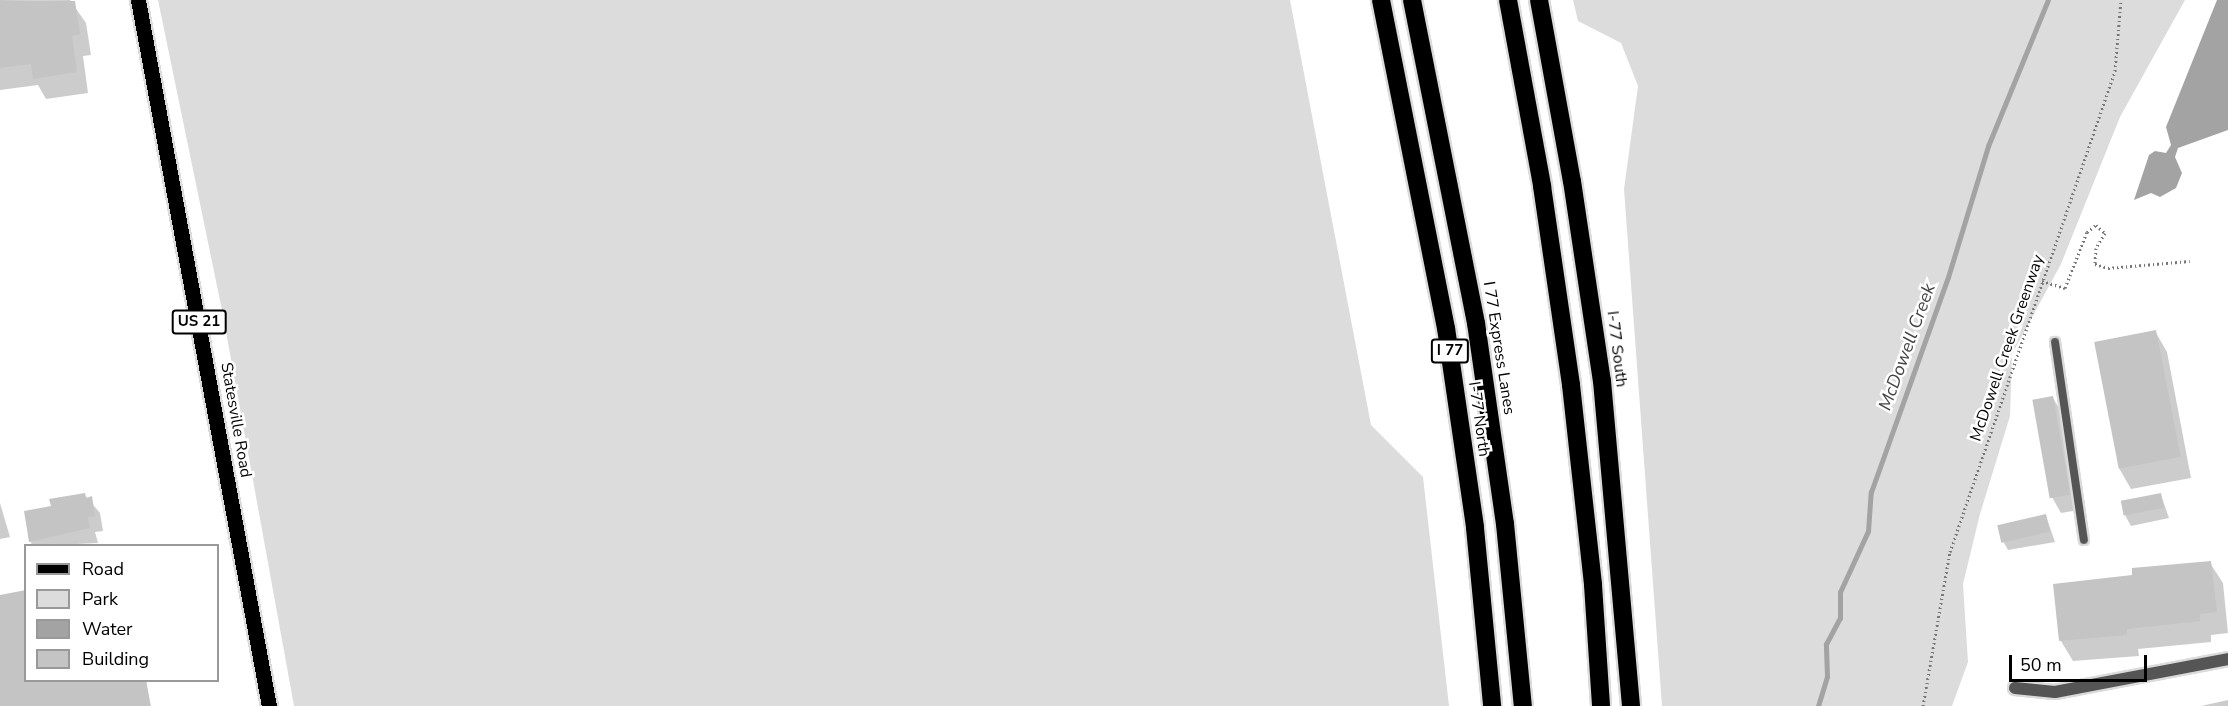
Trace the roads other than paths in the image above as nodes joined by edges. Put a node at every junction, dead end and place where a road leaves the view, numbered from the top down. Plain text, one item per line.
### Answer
1 (138, 0) edge
2 (1381, 0) edge
3 (1412, 0) edge
4 (1508, 0) edge
5 (1539, 0) edge
6 (2055, 342) dead end
7 (2084, 540) dead end
8 (2228, 659) edge
9 (2015, 688) dead end
10 (269, 706) edge
11 (1492, 706) edge
12 (1523, 706) edge
13 (1601, 706) edge
14 (1631, 706) edge

1 - 10 main road, Statesville Road / US 21
2 - 11 highway, I-77 North / I 77
3 - 12 highway, I 77 Express Lanes / I 77
4 - 13 highway
5 - 14 highway, I-77 South
6 - 7 lane
8 - 9 street

